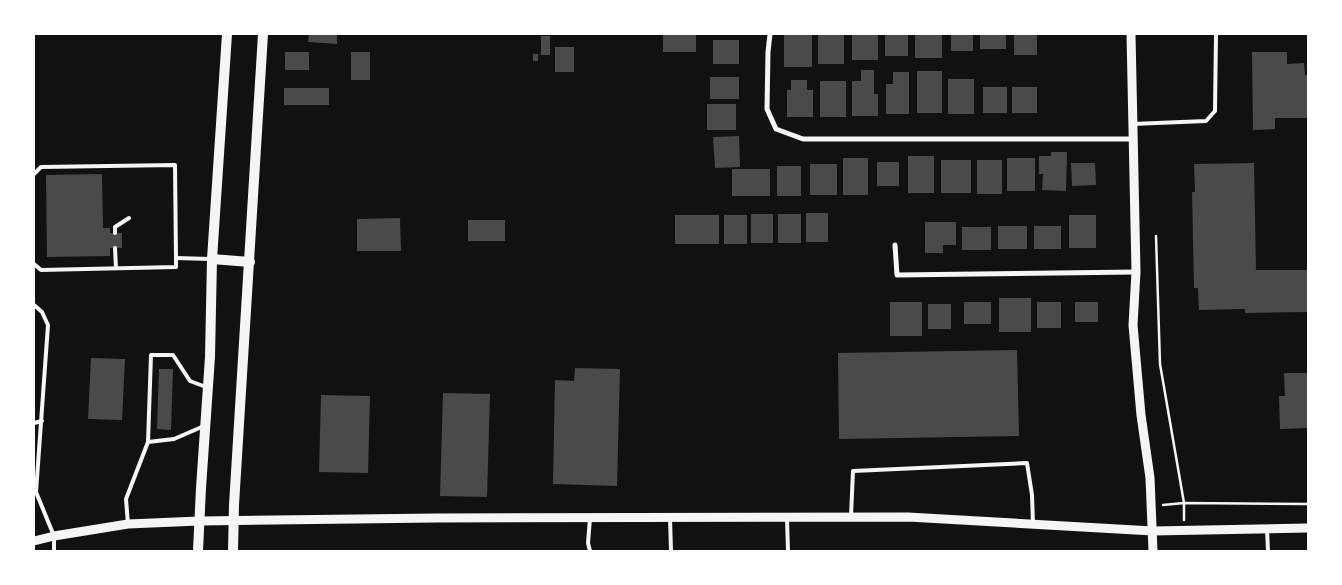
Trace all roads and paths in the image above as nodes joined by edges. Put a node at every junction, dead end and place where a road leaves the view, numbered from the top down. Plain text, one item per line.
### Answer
1 (227, 34) edge
2 (263, 34) edge
3 (770, 34) edge
4 (1131, 34) edge
5 (1216, 34) edge
6 (1132, 124) junction
7 (1133, 139) junction
8 (34, 174) edge
9 (129, 218) dead end
10 (115, 233) dead end
11 (1156, 236) dead end
12 (895, 245) dead end
13 (116, 248) dead end
14 (176, 258) junction
15 (212, 259) junction
16 (250, 262) junction
17 (34, 264) edge
18 (116, 268) junction
19 (1136, 272) junction
20 (34, 305) edge
21 (208, 388) junction
22 (42, 421) junction
23 (34, 423) edge
24 (205, 426) junction
25 (148, 442) junction
26 (1184, 503) junction
27 (1308, 504) edge
28 (1162, 505) dead end
29 (590, 518) junction
30 (670, 518) junction
31 (788, 518) junction
32 (851, 518) junction
33 (199, 521) junction
34 (234, 521) junction
35 (1184, 522) dead end
36 (128, 524) junction
37 (1033, 524) junction
38 (1308, 528) edge
39 (1267, 529) junction
40 (1153, 531) junction
41 (54, 536) junction
42 (34, 542) edge
43 (54, 551) edge
44 (198, 551) edge
45 (233, 551) edge
46 (590, 551) edge
47 (670, 551) edge
48 (788, 551) edge
49 (1153, 551) edge
50 (1268, 551) edge

1 - 15 main road
2 - 16 main road
3 - 7 street
4 - 6 street
5 - 6 lane
6 - 7 street
7 - 19 street
8 - 14 lane
9 - 10 lane
11 - 26 path
12 - 19 street
13 - 18 lane
14 - 15 lane
14 - 18 lane
15 - 16 main road
15 - 21 main road
16 - 34 main road
17 - 18 lane
19 - 40 street
20 - 22 lane
21 - 24 main road
21 - 25 lane
22 - 23 lane
22 - 41 lane
24 - 25 lane
24 - 33 main road
25 - 36 lane
26 - 27 path
26 - 28 path
26 - 35 path
29 - 30 street
29 - 34 street
29 - 46 lane
30 - 31 street
30 - 47 lane
31 - 32 street
31 - 48 lane
32 - 37 street
32 - 37 lane
33 - 34 street
33 - 36 street
33 - 44 main road
34 - 45 main road
36 - 41 street
37 - 40 street
38 - 39 street
39 - 40 street
39 - 50 lane
40 - 49 street
41 - 42 street
41 - 43 lane

